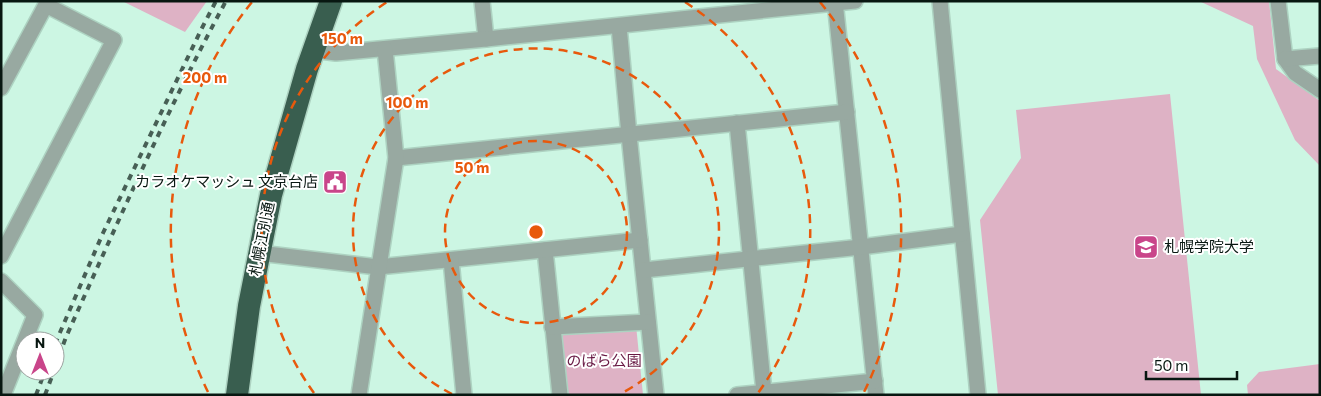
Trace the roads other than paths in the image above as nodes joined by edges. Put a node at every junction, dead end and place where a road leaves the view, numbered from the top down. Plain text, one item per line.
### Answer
1 (330, 1) edge
2 (482, 1) edge
3 (854, 1) edge
4 (940, 1) edge
5 (1278, 1) edge
6 (835, 2) edge
7 (47, 3) edge
8 (736, 7) edge
9 (619, 26) junction
10 (486, 39) junction
11 (385, 49) junction
12 (312, 50) junction
13 (1320, 56) edge
14 (1285, 59) junction
15 (1, 88) edge
16 (1320, 90) edge
17 (847, 112) junction
18 (737, 123) junction
19 (629, 135) junction
20 (396, 158) junction
21 (962, 234) junction
22 (640, 240) junction
23 (861, 247) junction
24 (545, 250) junction
25 (259, 253) junction
26 (1, 256) edge
27 (752, 258) junction
28 (451, 260) junction
29 (378, 267) junction
30 (644, 270) junction
31 (1, 282) edge
32 (648, 322) junction
33 (552, 327) junction
34 (875, 388) edge
35 (764, 392) junction
36 (3, 395) edge
37 (237, 395) edge
38 (359, 395) edge
39 (464, 395) edge
40 (560, 395) edge
41 (656, 395) edge
42 (737, 395) edge
43 (978, 395) edge

1 - 12 highway, 札幌江別通
2 - 10 street
3 - 6 street
4 - 21 street
5 - 14 street
6 - 8 street
6 - 17 street
7 - 15 street
7 - 26 street
8 - 9 street
9 - 10 street
9 - 19 street
10 - 11 street
11 - 12 street
11 - 20 street
12 - 25 highway, 札幌江別通
13 - 14 street
14 - 16 street
17 - 18 street
17 - 23 street
18 - 19 street
18 - 27 street
19 - 20 street
19 - 22 street
20 - 29 street
21 - 23 street
21 - 43 street
22 - 24 street
22 - 30 street
23 - 27 street
23 - 34 street
24 - 28 street
24 - 33 street
25 - 29 street
25 - 37 highway, 札幌江別通
27 - 30 street
27 - 35 street
28 - 29 street
28 - 39 street
29 - 38 street
30 - 32 street
31 - 36 street
32 - 33 street
32 - 41 street
33 - 40 street
34 - 35 street
35 - 42 street

